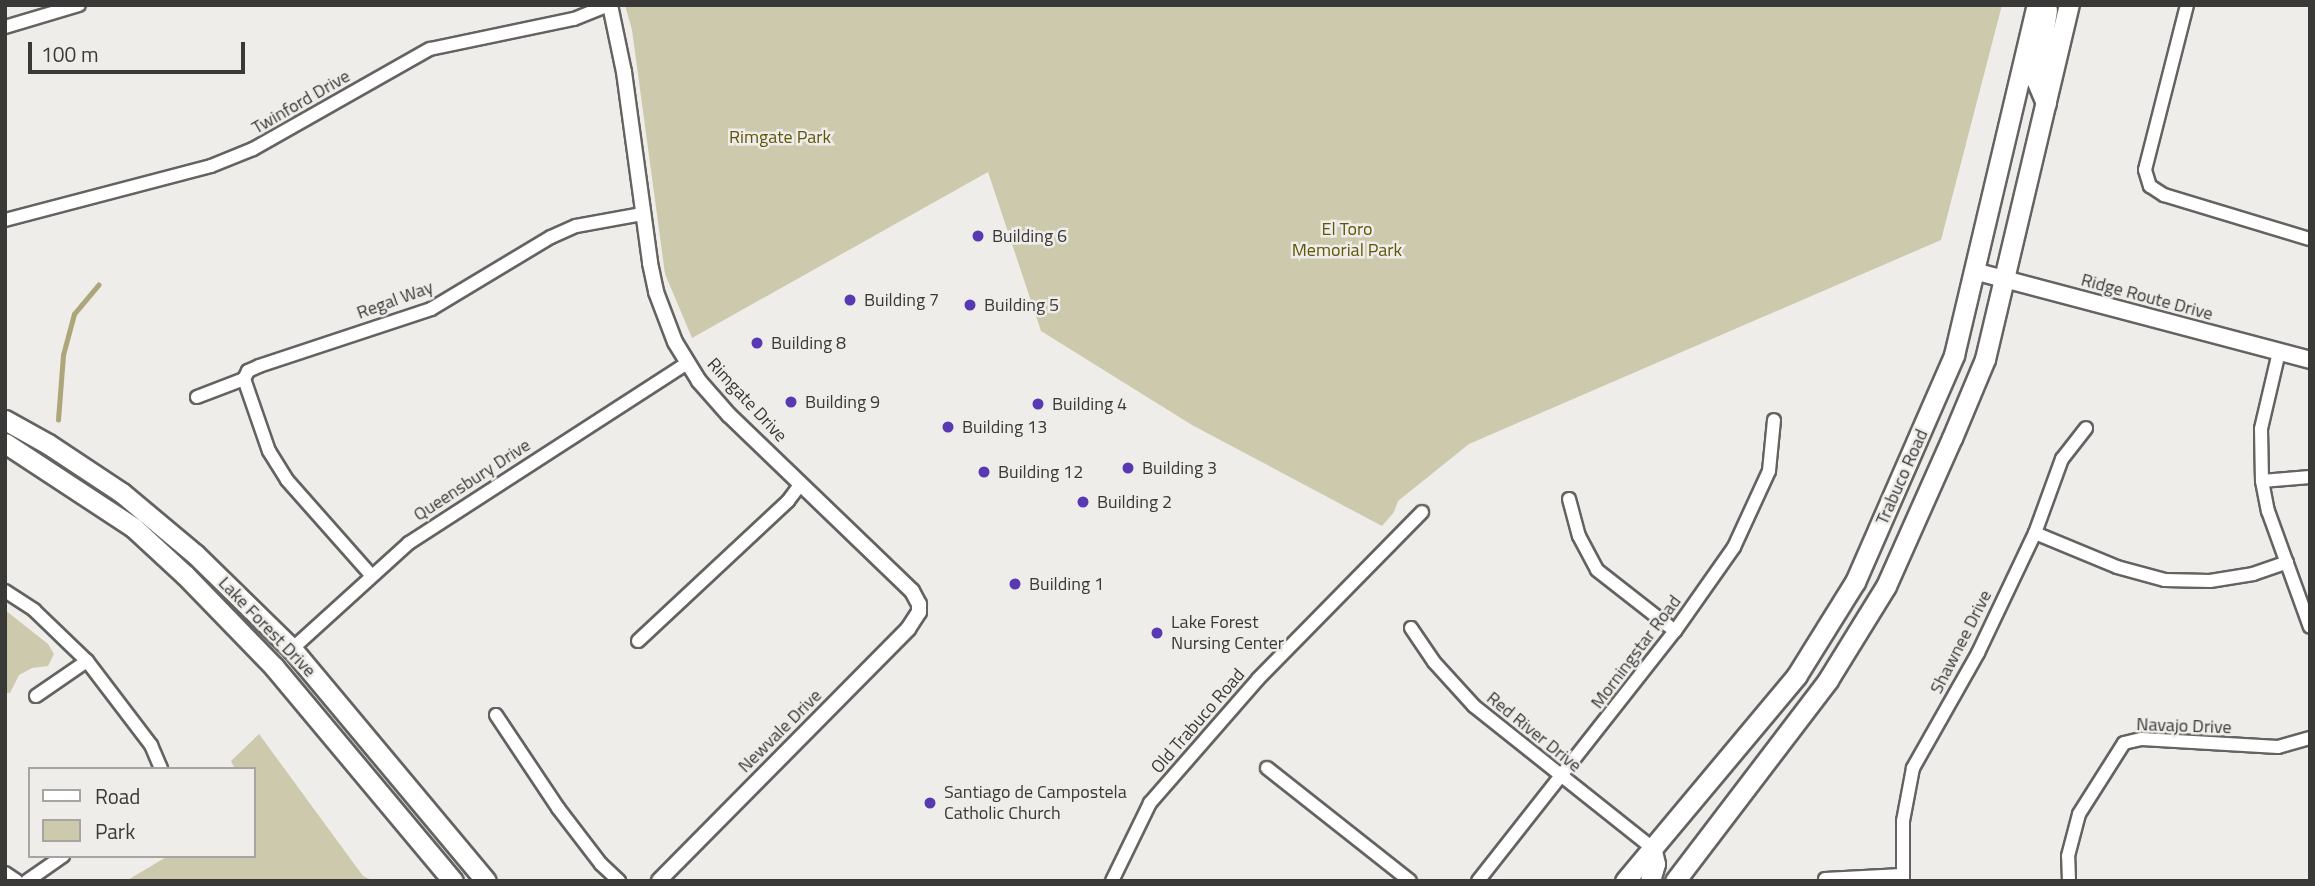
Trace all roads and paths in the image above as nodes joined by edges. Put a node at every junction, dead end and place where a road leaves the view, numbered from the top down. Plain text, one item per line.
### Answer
1 (79, 5) edge
2 (609, 5) edge
3 (2037, 5) edge
4 (2047, 5) edge
5 (2069, 5) edge
6 (2188, 5) edge
7 (5, 27) edge
8 (2046, 103) junction
9 (642, 214) junction
10 (5, 220) edge
11 (2309, 234) edge
12 (1974, 271) junction
13 (2005, 279) junction
14 (2279, 352) junction
15 (2310, 360) edge
16 (687, 363) junction
17 (244, 379) junction
18 (197, 397) dead end
19 (5, 420) edge
20 (1774, 420) dead end
21 (2086, 428) dead end
22 (5, 437) edge
23 (5, 443) edge
24 (97, 477) junction
25 (2310, 477) edge
26 (2262, 481) junction
27 (801, 484) junction
28 (1569, 499) dead end
29 (1422, 512) dead end
30 (2035, 533) junction
31 (2287, 562) junction
32 (371, 575) junction
33 (5, 592) edge
34 (919, 604) joint
35 (2310, 627) edge
36 (1411, 628) dead end
37 (1675, 631) junction
38 (244, 635) junction
39 (638, 640) dead end
40 (292, 649) junction
41 (87, 661) junction
42 (36, 696) dead end
43 (312, 711) junction
44 (496, 715) dead end
45 (2310, 738) edge
46 (160, 767) edge
47 (1266, 768) dead end
48 (1561, 777) junction
49 (1651, 848) junction
50 (60, 858) edge
51 (5, 873) edge
52 (1825, 878) dead end
53 (1902, 878) edge
54 (16, 880) edge
55 (27, 881) edge
56 (453, 881) edge
57 (486, 881) edge
58 (619, 881) edge
59 (659, 881) edge
60 (1112, 881) edge
61 (1409, 881) edge
62 (1478, 881) edge
63 (1625, 881) edge
64 (1650, 881) edge
65 (1675, 881) edge
66 (2069, 881) edge

1 - 7 street
2 - 9 street, Rimgate Drive
2 - 10 street, Twinford Drive
3 - 12 main road, Trabuco Road
4 - 8 main road
5 - 8 main road, Trabuco Road
6 - 11 street
8 - 13 main road, Trabuco Road
9 - 16 street, Rimgate Drive
9 - 17 street, Regal Way
12 - 13 main road, Ridge Route Drive
12 - 49 main road, Trabuco Road
13 - 14 main road, Ridge Route Drive
13 - 65 main road, Trabuco Road
14 - 15 main road, Ridge Route Drive
14 - 26 street
16 - 27 street, Rimgate Drive
16 - 32 street, Queensbury Drive
17 - 18 street, Regal Way
17 - 32 street
19 - 24 main road, Lake Forest Drive
20 - 37 street, Morningstar Road
21 - 30 street, Shawnee Drive
22 - 24 street
23 - 38 main road, Lake Forest Drive
24 - 40 main road, Lake Forest Drive
25 - 26 street
26 - 31 street
27 - 34 street, Rimgate Drive
27 - 39 street
28 - 37 street
29 - 60 street, Old Trabuco Road
30 - 31 street
30 - 53 street, Shawnee Drive
31 - 35 street
32 - 40 street, Queensbury Drive
33 - 41 street
34 - 59 street, Newvale Drive
36 - 48 street, Red River Drive
37 - 48 street, Morningstar Road
38 - 40 main road
38 - 43 main road, Lake Forest Drive
40 - 43 main road
40 - 57 main road, Lake Forest Drive
41 - 42 street
41 - 46 street
43 - 56 main road, Lake Forest Drive
44 - 58 street
45 - 66 street, Navajo Drive
47 - 61 street
48 - 49 street, Red River Drive
48 - 62 street, Morningstar Road
49 - 63 main road, Trabuco Road
49 - 64 main road
50 - 55 street
51 - 54 street
52 - 53 street

